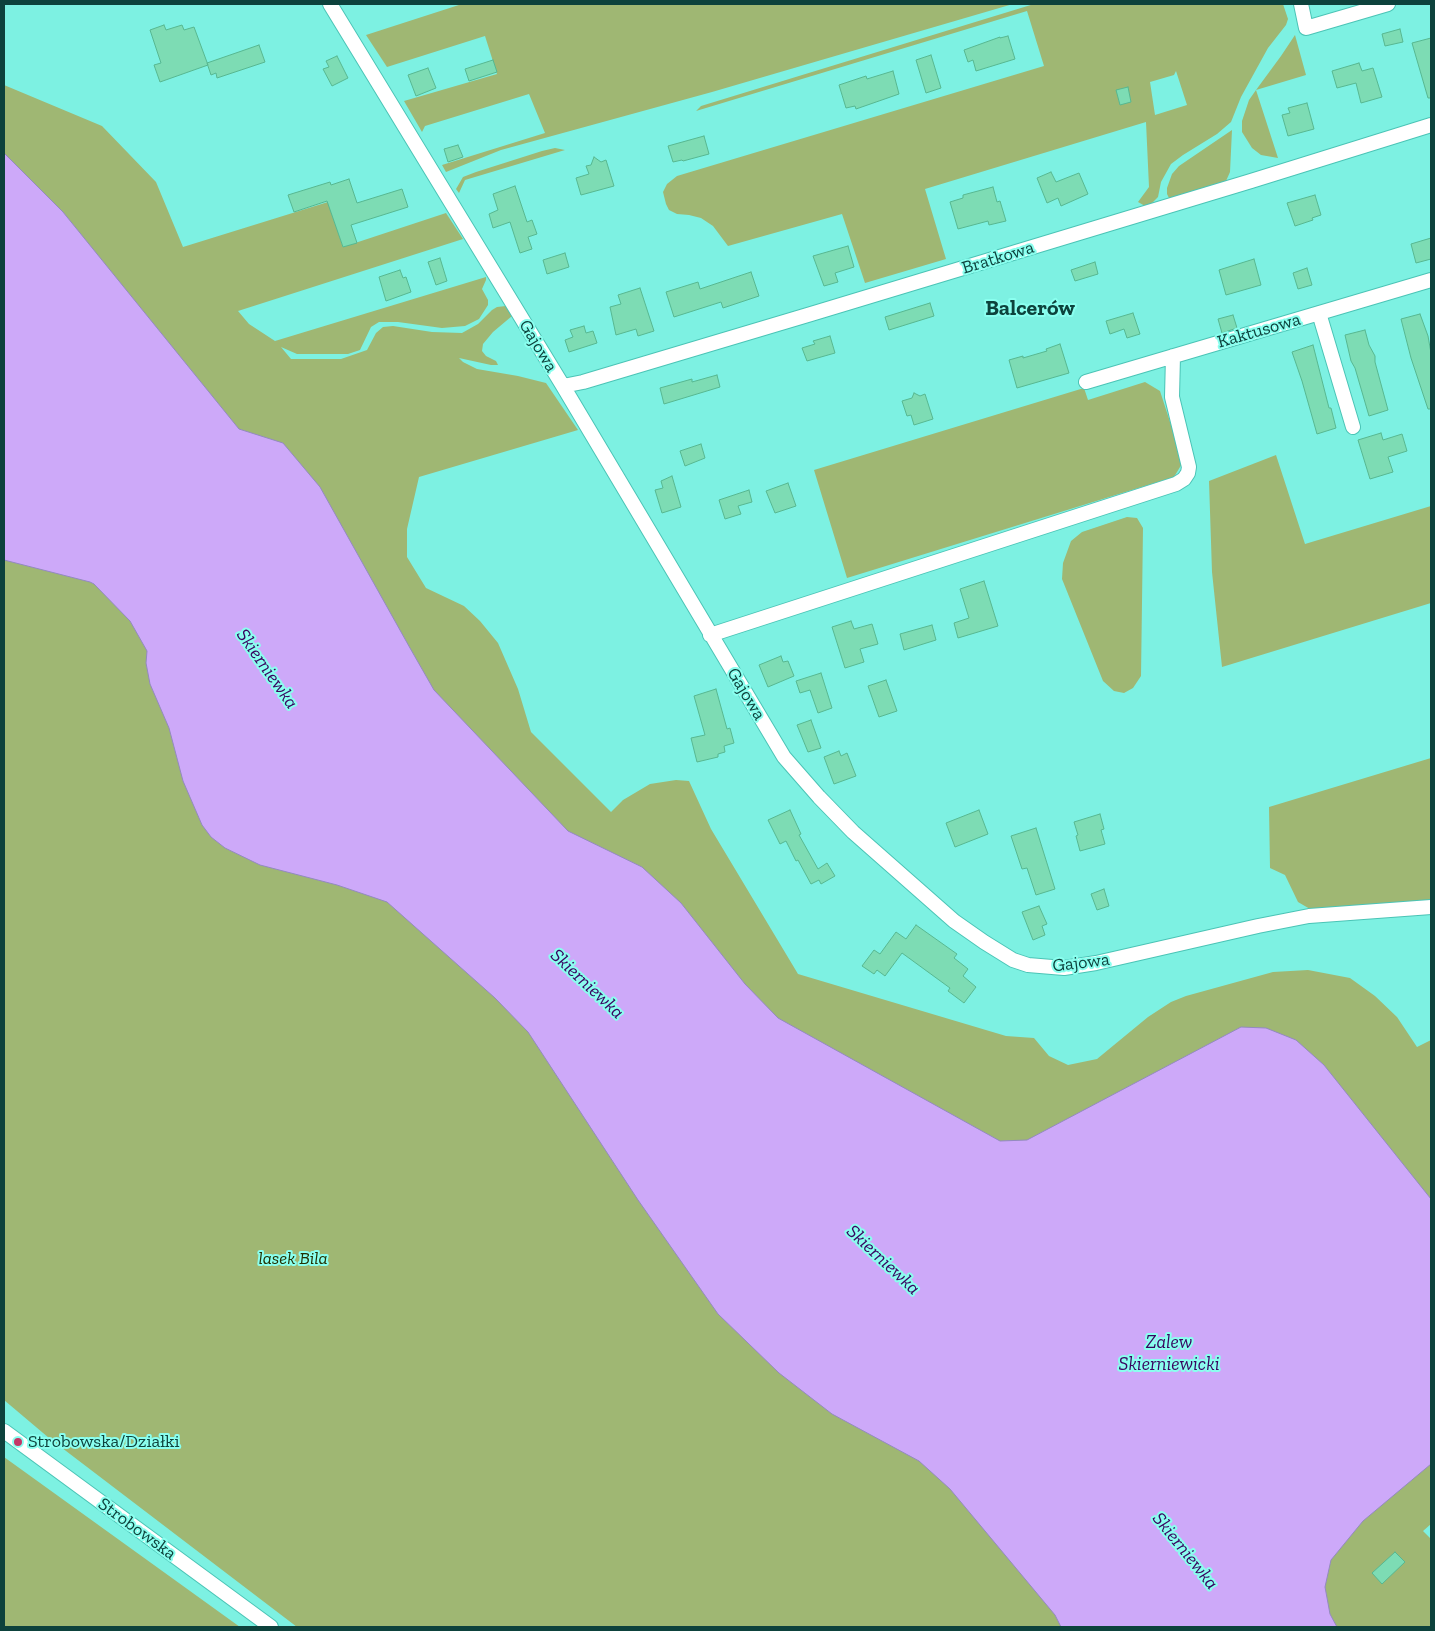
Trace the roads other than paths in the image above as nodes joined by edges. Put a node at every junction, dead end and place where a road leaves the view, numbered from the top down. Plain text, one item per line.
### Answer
1 (330, 4) edge
2 (1301, 4) edge
3 (1388, 4) edge
4 (1431, 125) edge
5 (1430, 283) edge
6 (1319, 313) junction
7 (1173, 356) junction
8 (1086, 382) dead end
9 (563, 386) junction
10 (1353, 427) dead end
11 (710, 635) junction
12 (1431, 907) edge
13 (4, 1431) edge
14 (271, 1627) edge

1 - 9 street, Gajowa
2 - 3 street
4 - 9 street, Bratkowa
5 - 6 street, Kaktusowa
6 - 7 street, Kaktusowa
6 - 10 street
7 - 8 street, Kaktusowa
7 - 11 street
9 - 11 street, Gajowa
11 - 12 street, Gajowa
13 - 14 street, Strobowska

